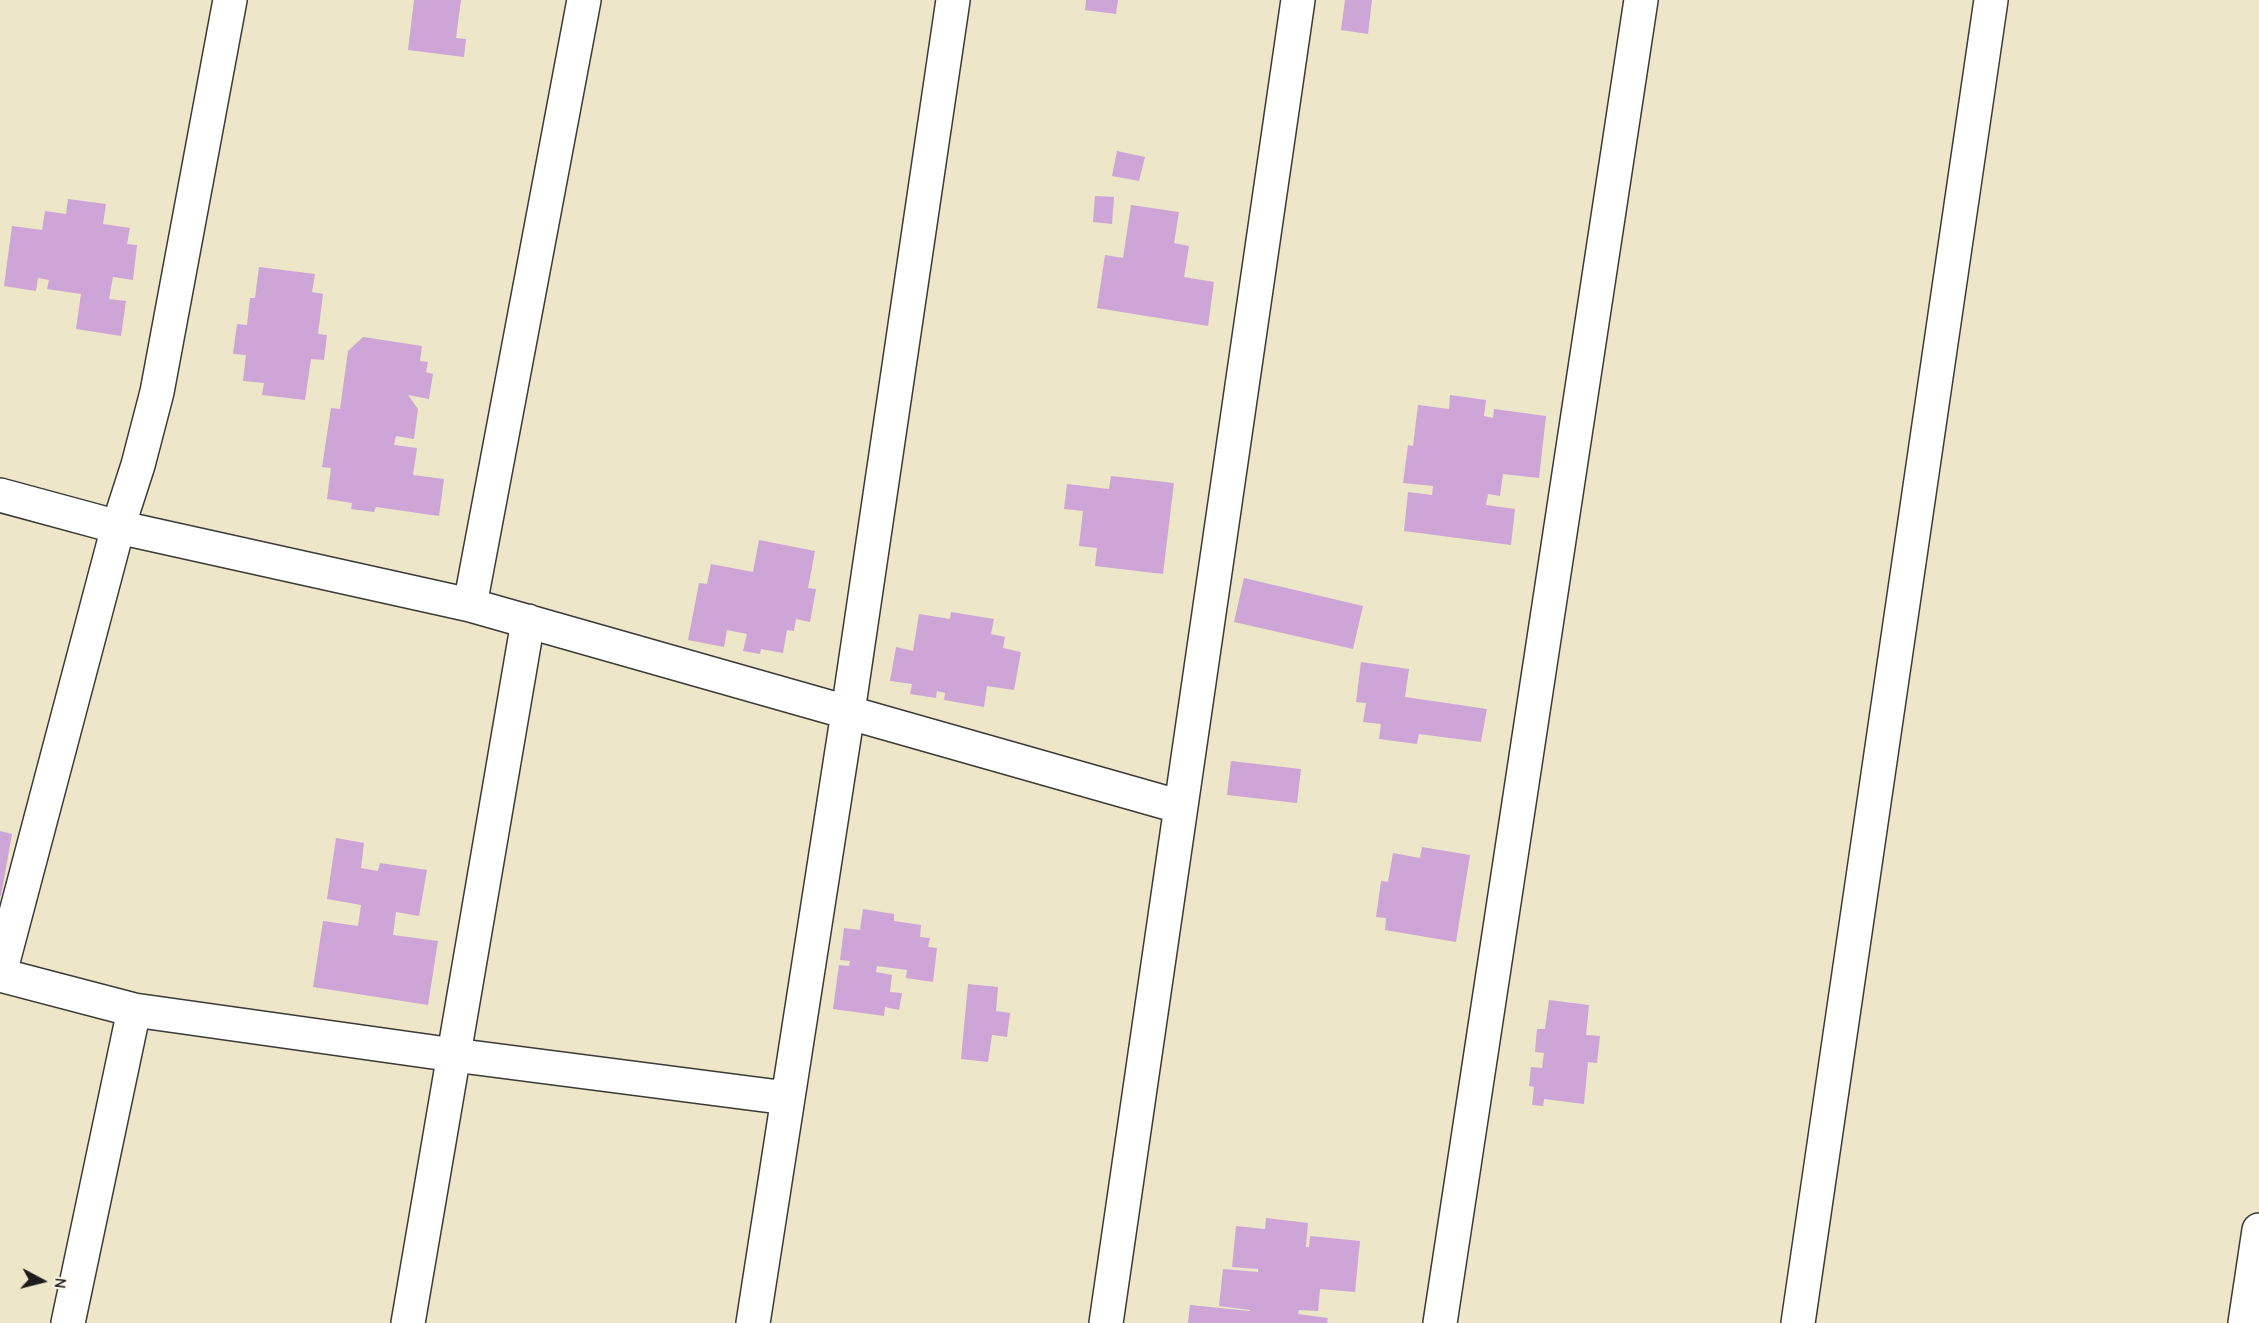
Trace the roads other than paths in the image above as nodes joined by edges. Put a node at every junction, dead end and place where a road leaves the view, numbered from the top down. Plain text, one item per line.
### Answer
1 (230, 0) edge
2 (584, 0) edge
3 (953, 0) edge
4 (1298, 0) edge
5 (1641, 0) edge
6 (1991, 0) edge
7 (0, 495) edge
8 (118, 527) junction
9 (470, 605) junction
10 (528, 621) junction
11 (848, 712) junction
12 (1181, 807) junction
13 (0, 974) edge
14 (134, 1010) junction
15 (454, 1055) junction
16 (787, 1098) junction
17 (2259, 1230) edge
18 (68, 1323) edge
19 (408, 1323) edge
20 (753, 1323) edge
21 (1106, 1323) edge
22 (1440, 1323) edge
23 (1798, 1323) edge
24 (2245, 1323) edge

1 - 8 street
2 - 9 street
3 - 11 street
4 - 12 street
5 - 22 street
6 - 23 street
7 - 8 street
8 - 9 street
8 - 13 street
9 - 10 street
10 - 11 street
10 - 15 street
11 - 12 street
11 - 16 street
12 - 21 street
13 - 14 street
14 - 15 street
14 - 18 street
15 - 16 street
15 - 19 street
16 - 20 street
17 - 24 street

